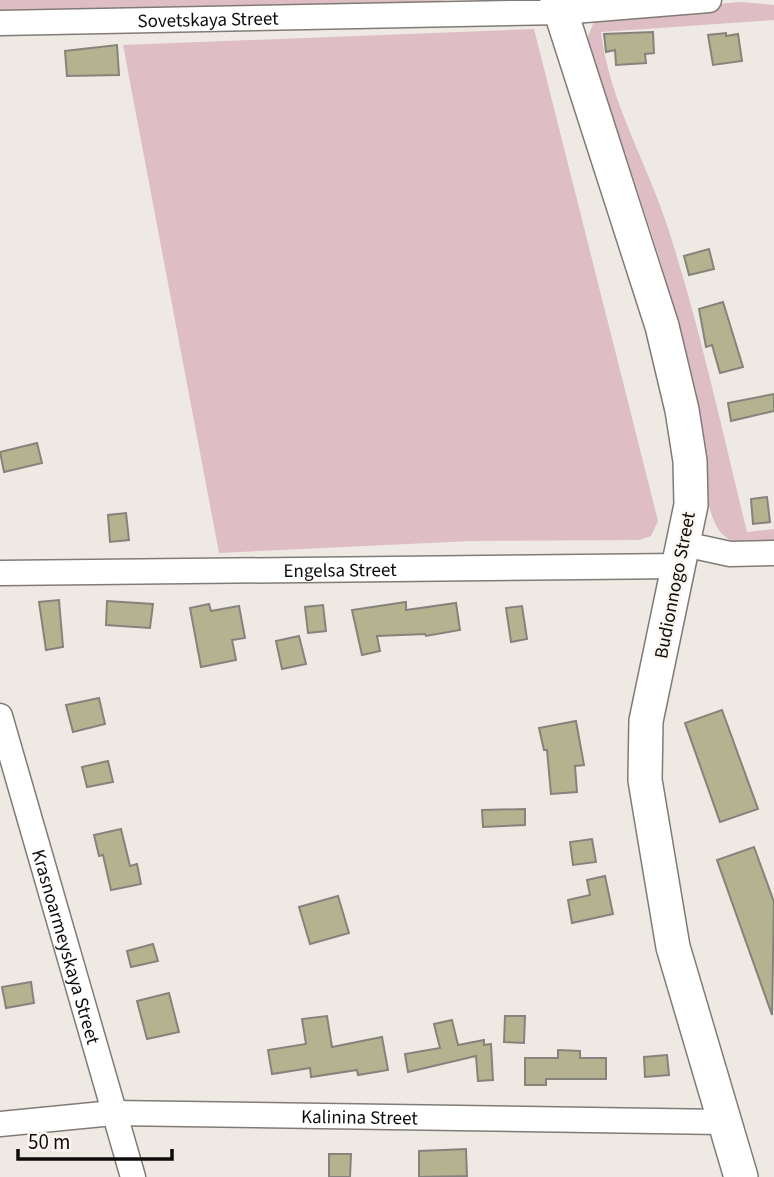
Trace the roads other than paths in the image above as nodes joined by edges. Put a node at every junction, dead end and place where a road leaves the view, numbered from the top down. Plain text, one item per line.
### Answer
1 (709, 0) edge
2 (559, 6) edge
3 (0, 23) edge
4 (774, 553) edge
5 (682, 555) junction
6 (0, 573) edge
7 (0, 716) edge
8 (113, 1112) junction
9 (722, 1122) junction
10 (0, 1124) edge
11 (133, 1177) edge
12 (741, 1177) edge

1 - 2 street, Sovetskaya Street
2 - 3 street, Sovetskaya Street
2 - 5 street, Budionnogo Street
4 - 5 street, Engelsa Street
5 - 6 street, Engelsa Street
5 - 9 street, Budionnogo Street
7 - 8 street, Krasnoarmeyskaya Street
8 - 9 street, Kalinina Street
8 - 10 street, Kalinina Street
8 - 11 street, Krasnoarmeyskaya Street
9 - 12 street, Budionnogo Street

